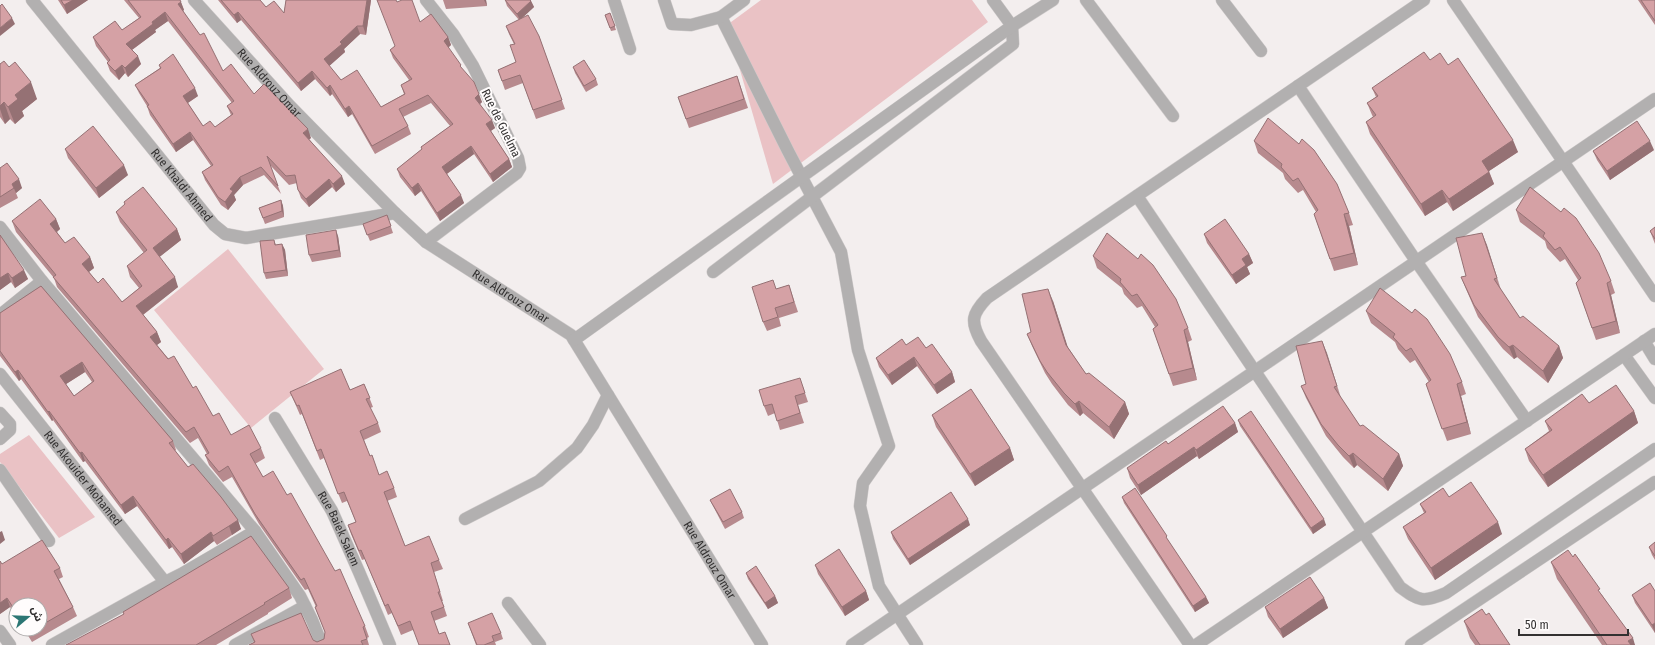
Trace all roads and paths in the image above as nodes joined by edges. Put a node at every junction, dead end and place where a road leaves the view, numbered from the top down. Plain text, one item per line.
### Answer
1 (32, 0) edge
2 (194, 0) edge
3 (426, 0) edge
4 (614, 0) edge
5 (664, 0) edge
6 (744, 0) edge
7 (993, 0) edge
8 (1053, 0) edge
9 (1086, 0) edge
10 (1222, 0) edge
11 (1424, 0) edge
12 (1453, 0) edge
13 (721, 17) junction
14 (1012, 26) junction
15 (630, 49) dead end
16 (1261, 51) dead end
17 (1298, 86) junction
18 (1655, 99) edge
19 (1173, 116) dead end
20 (1562, 162) junction
21 (802, 178) junction
22 (1137, 196) junction
23 (395, 213) junction
24 (0, 227) edge
25 (426, 242) junction
26 (1416, 261) junction
27 (713, 272) dead end
28 (42, 281) junction
29 (1655, 296) edge
30 (0, 315) edge
31 (1655, 334) edge
32 (574, 340) junction
33 (1644, 341) junction
34 (1624, 355) junction
35 (1655, 359) edge
36 (1255, 371) junction
37 (0, 374) edge
38 (608, 396) junction
39 (1655, 398) edge
40 (0, 413) edge
41 (275, 418) dead end
42 (1527, 421) junction
43 (0, 439) edge
44 (1655, 449) edge
45 (0, 470) edge
46 (1655, 482) edge
47 (1082, 489) junction
48 (465, 520) dead end
49 (255, 531) junction
50 (1364, 531) junction
51 (49, 541) dead end
52 (165, 582) junction
53 (508, 603) dead end
54 (305, 606) junction
55 (898, 614) junction
56 (0, 631) edge
57 (10, 645) edge
58 (52, 645) edge
59 (235, 645) edge
60 (322, 645) edge
61 (390, 645) edge
62 (540, 645) edge
63 (762, 645) edge
64 (852, 645) edge
65 (917, 645) edge
66 (1190, 645) edge
67 (1196, 645) edge
68 (1410, 645) edge

1 - 23 street, Rue Khaldi Ahmed
2 - 23 street, Rue Aldrouz Omar
3 - 25 street, Rue de Guelma
4 - 15 street
5 - 13 street
6 - 13 street
7 - 14 street
8 - 14 street
9 - 19 street
10 - 16 street
11 - 17 street
12 - 20 street
13 - 21 street
14 - 21 street
14 - 27 street
17 - 22 street
17 - 26 street
18 - 20 street
20 - 26 street
20 - 29 street
21 - 32 street
21 - 55 street
22 - 36 street
22 - 47 street
23 - 25 street, Rue Aldrouz Omar
24 - 28 street
25 - 32 street, Rue Aldrouz Omar
26 - 36 street
26 - 42 street
28 - 30 street
28 - 49 street
31 - 33 street
32 - 38 street, Rue Aldrouz Omar
33 - 34 street
33 - 35 street
34 - 39 street
34 - 42 street
36 - 47 street
36 - 50 street
37 - 52 street, Rue Akouider Mohamed
38 - 48 street
38 - 63 street, Rue Aldrouz Omar
40 - 43 street
41 - 61 street, Rue Baiek Salem
42 - 50 street
44 - 50 street
45 - 51 street
46 - 68 street
47 - 55 street
47 - 66 street
49 - 52 street
49 - 54 street
50 - 67 street
52 - 58 street
53 - 62 street
54 - 59 street
54 - 60 street
55 - 64 street
55 - 65 street
56 - 57 street

